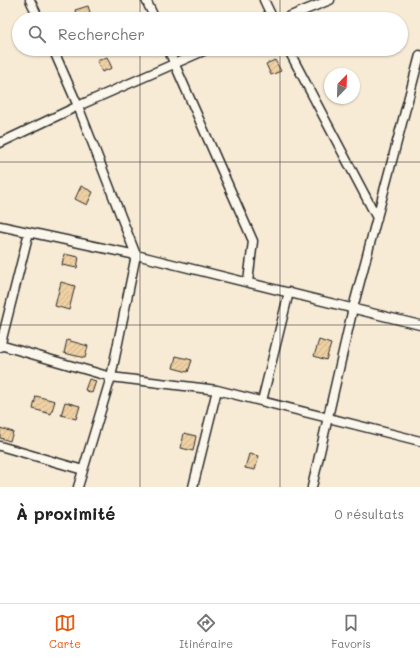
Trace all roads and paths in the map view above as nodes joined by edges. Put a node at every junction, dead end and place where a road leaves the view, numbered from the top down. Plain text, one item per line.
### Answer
1 (30, 0) edge
2 (146, 0) edge
3 (264, 0) edge
4 (330, 0) edge
5 (36, 12) edge
6 (152, 12) edge
7 (270, 12) edge
8 (300, 12) edge
9 (420, 55) edge
10 (56, 56) edge
11 (172, 56) edge
12 (192, 56) edge
13 (292, 56) edge
14 (175, 63) junction
15 (78, 106) junction
16 (0, 143) edge
17 (377, 218) junction
18 (0, 226) edge
19 (29, 232) junction
20 (136, 255) junction
21 (248, 282) junction
22 (289, 292) junction
23 (353, 308) junction
24 (420, 325) edge
25 (0, 346) edge
26 (111, 377) junction
27 (217, 390) junction
28 (262, 401) junction
29 (328, 418) junction
30 (420, 441) edge
31 (0, 446) edge
32 (83, 470) junction
33 (78, 487) edge
34 (193, 487) edge
35 (312, 487) edge

1 - 5 street
2 - 6 street
3 - 7 street
4 - 8 street
9 - 17 street
10 - 15 street
11 - 14 street
12 - 14 street
13 - 17 street
14 - 15 street
14 - 21 street
15 - 16 street
15 - 20 street
17 - 23 street
18 - 19 street
19 - 20 street
19 - 25 street
20 - 21 street
20 - 26 street
21 - 22 street
22 - 23 street
22 - 28 street
23 - 24 street
23 - 29 street
25 - 26 street
26 - 27 street
26 - 32 street
27 - 28 street
27 - 34 street
28 - 29 street
29 - 30 street
29 - 35 street
31 - 32 street
32 - 33 street

